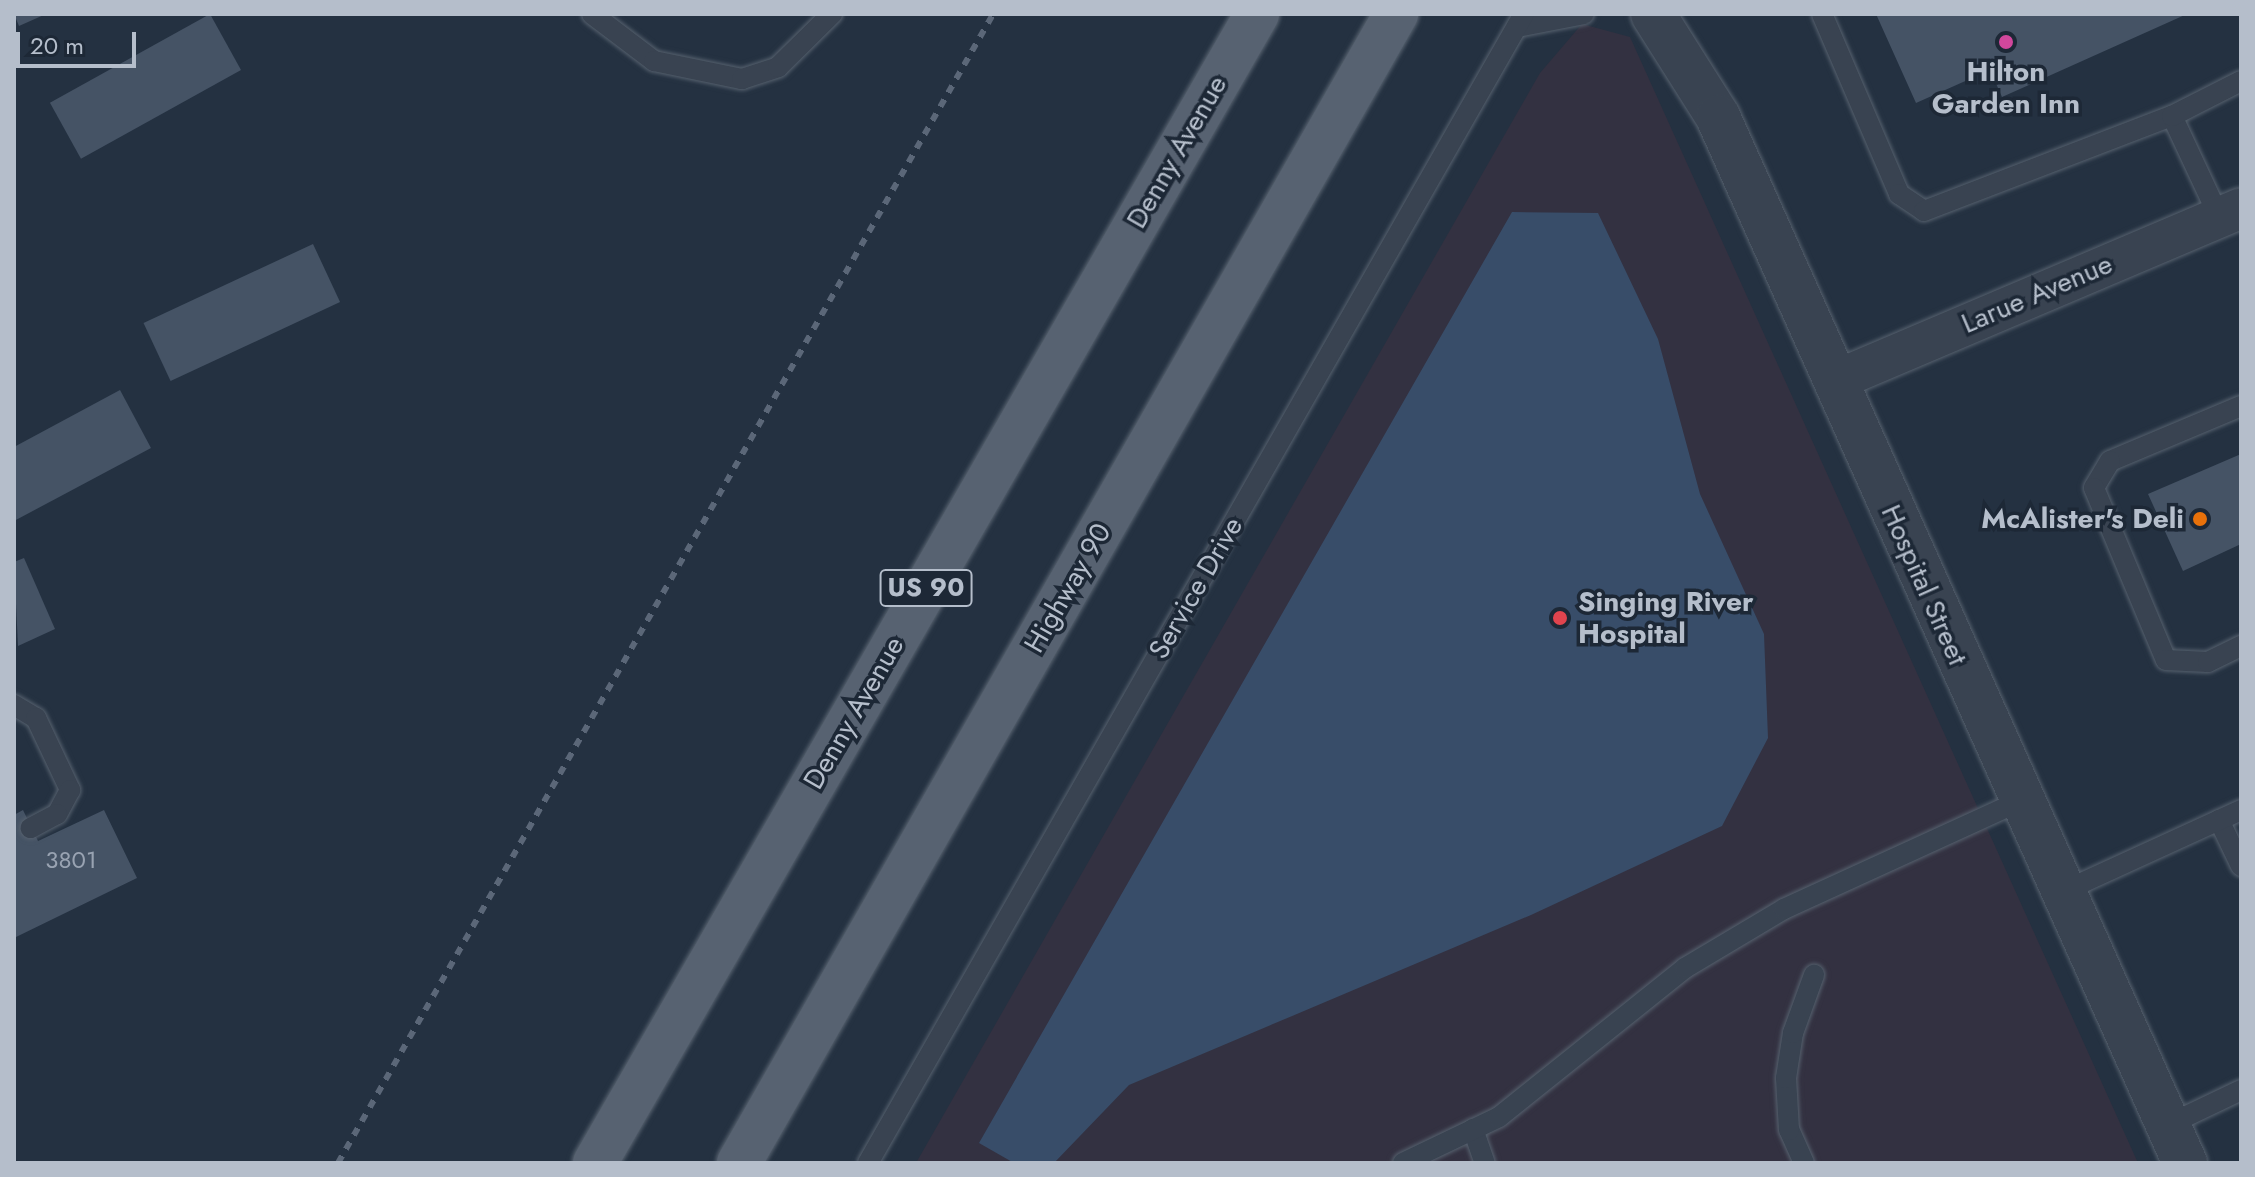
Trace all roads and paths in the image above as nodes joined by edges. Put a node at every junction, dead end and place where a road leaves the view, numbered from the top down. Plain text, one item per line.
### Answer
1 (592, 14) edge
2 (832, 14) edge
3 (1257, 14) edge
4 (1396, 14) edge
5 (1584, 14) edge
6 (1653, 14) edge
7 (1822, 14) edge
8 (1520, 20) edge
9 (2241, 81) edge
10 (2172, 116) junction
11 (2230, 213) edge
12 (1834, 381) junction
13 (2241, 406) edge
14 (2241, 646) edge
15 (14, 705) edge
16 (2020, 801) junction
17 (2241, 810) edge
18 (2219, 820) junction
19 (31, 828) dead end
20 (2241, 866) edge
21 (2062, 892) junction
22 (1814, 975) dead end
23 (2241, 1090) edge
24 (1473, 1129) junction
25 (2176, 1144) edge
26 (595, 1163) edge
27 (739, 1163) edge
28 (868, 1163) edge
29 (1403, 1163) edge
30 (1485, 1163) edge
31 (1804, 1163) edge

1 - 2 lane
3 - 26 main road, Denny Avenue / US 90
4 - 27 main road, Highway 90
5 - 8 lane
6 - 12 street, Hospital Street
7 - 10 lane
8 - 28 lane, Service Drive
9 - 10 lane
10 - 11 lane
11 - 12 street, Larue Avenue
12 - 16 street, Hospital Street
13 - 14 lane
15 - 19 lane
16 - 21 street, Hospital Street
16 - 24 lane
17 - 18 lane
18 - 20 lane
18 - 21 lane
21 - 25 street, Hospital Street
22 - 31 lane
23 - 25 lane
24 - 29 lane
24 - 30 lane

